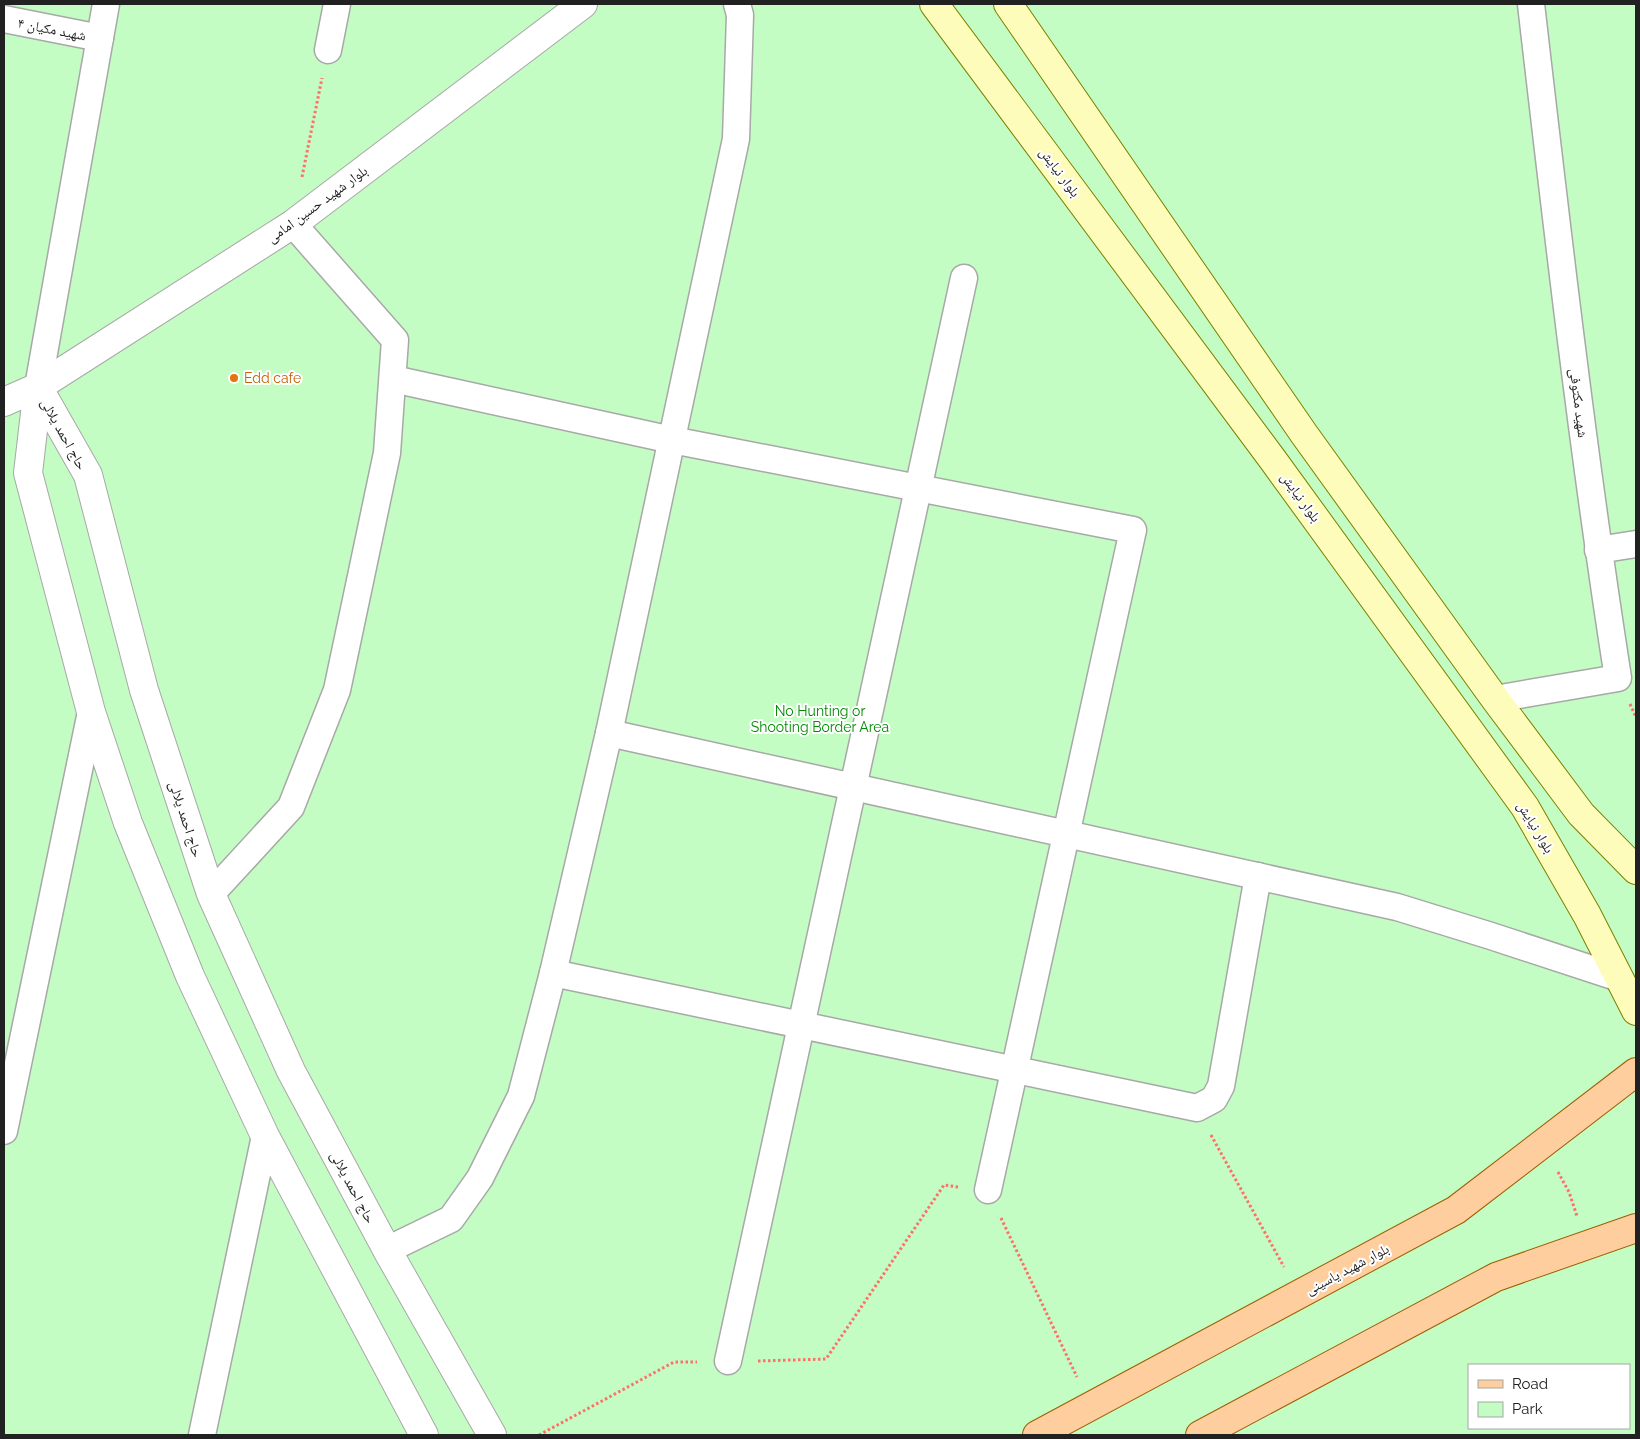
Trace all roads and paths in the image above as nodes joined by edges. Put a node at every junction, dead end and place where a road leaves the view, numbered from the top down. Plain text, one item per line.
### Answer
1 (106, 4) edge
2 (337, 4) edge
3 (583, 4) edge
4 (737, 4) edge
5 (922, 4) edge
6 (934, 4) edge
7 (1008, 4) edge
8 (1531, 4) edge
9 (4, 19) edge
10 (955, 31) junction
11 (100, 38) junction
12 (328, 50) joint
13 (293, 224) junction
14 (964, 278) dead end
15 (393, 379) junction
16 (38, 387) junction
17 (4, 402) edge
18 (1304, 434) junction
19 (672, 440) junction
20 (1273, 460) junction
21 (918, 488) junction
22 (1359, 510) junction
23 (1328, 534) junction
24 (1636, 544) edge
25 (1598, 550) junction
26 (1495, 699) junction
27 (91, 712) junction
28 (609, 733) junction
29 (854, 787) junction
30 (1067, 834) junction
31 (1636, 870) edge
32 (1258, 876) junction
33 (211, 894) junction
34 (553, 973) junction
35 (1619, 978) junction
36 (1636, 1011) edge
37 (802, 1025) junction
38 (1014, 1069) junction
39 (1636, 1072) edge
40 (1197, 1108) junction
41 (4, 1131) edge
42 (265, 1136) junction
43 (1542, 1145) junction
44 (988, 1190) junction
45 (1636, 1228) edge
46 (1587, 1245) junction
47 (387, 1250) junction
48 (1300, 1295) junction
49 (728, 1361) junction
50 (1091, 1406) junction
51 (202, 1435) edge
52 (424, 1435) edge
53 (492, 1435) edge
54 (539, 1435) edge
55 (1037, 1435) edge
56 (1200, 1435) edge

1 - 11 street
2 - 12 street
3 - 13 street, بلوار شهید حسین امامی
4 - 19 street
5 - 10 main road
6 - 10 main road, بلوار نیایش
7 - 18 main road
8 - 25 street, شهید مکتوفی
9 - 11 street, شهید مکیان ۴
10 - 20 main road, بلوار نیایش
11 - 16 street
12 - 13 path
13 - 15 street
13 - 16 street, بلوار شهید حسین امامی
14 - 21 street
15 - 19 street
15 - 33 street
16 - 17 street, بلوار شهید حسین امامی
16 - 27 street, حاج احمد یلالی
16 - 33 street, حاج احمد یلالی
18 - 20 main road
18 - 22 main road
19 - 21 street
19 - 28 street
20 - 23 main road, بلوار نیایش
21 - 29 street
21 - 30 street
22 - 23 main road
22 - 26 main road
23 - 35 main road, بلوار نیایش
24 - 25 street
25 - 26 street, شهید مکتوفی
26 - 31 main road
27 - 41 street
27 - 42 street, حاج احمد یلالی
28 - 29 street
28 - 34 street
29 - 30 street
29 - 37 street
30 - 32 street
30 - 38 street
32 - 35 street
32 - 40 street
33 - 47 street, حاج احمد یلالی
34 - 37 street
34 - 47 street
35 - 36 main road, بلوار نیایش
37 - 38 street
37 - 49 street
38 - 40 street
38 - 44 street
39 - 43 main road, بلوار شهید یاسینی
40 - 48 path
42 - 51 street
42 - 52 street, حاج احمد یلالی
43 - 46 path
43 - 48 main road, بلوار شهید یاسینی
44 - 49 path
44 - 50 path
45 - 46 main road
46 - 56 main road
47 - 53 street, حاج احمد یلالی
48 - 50 main road, بلوار شهید یاسینی
49 - 54 path
50 - 55 main road, بلوار شهید یاسینی

